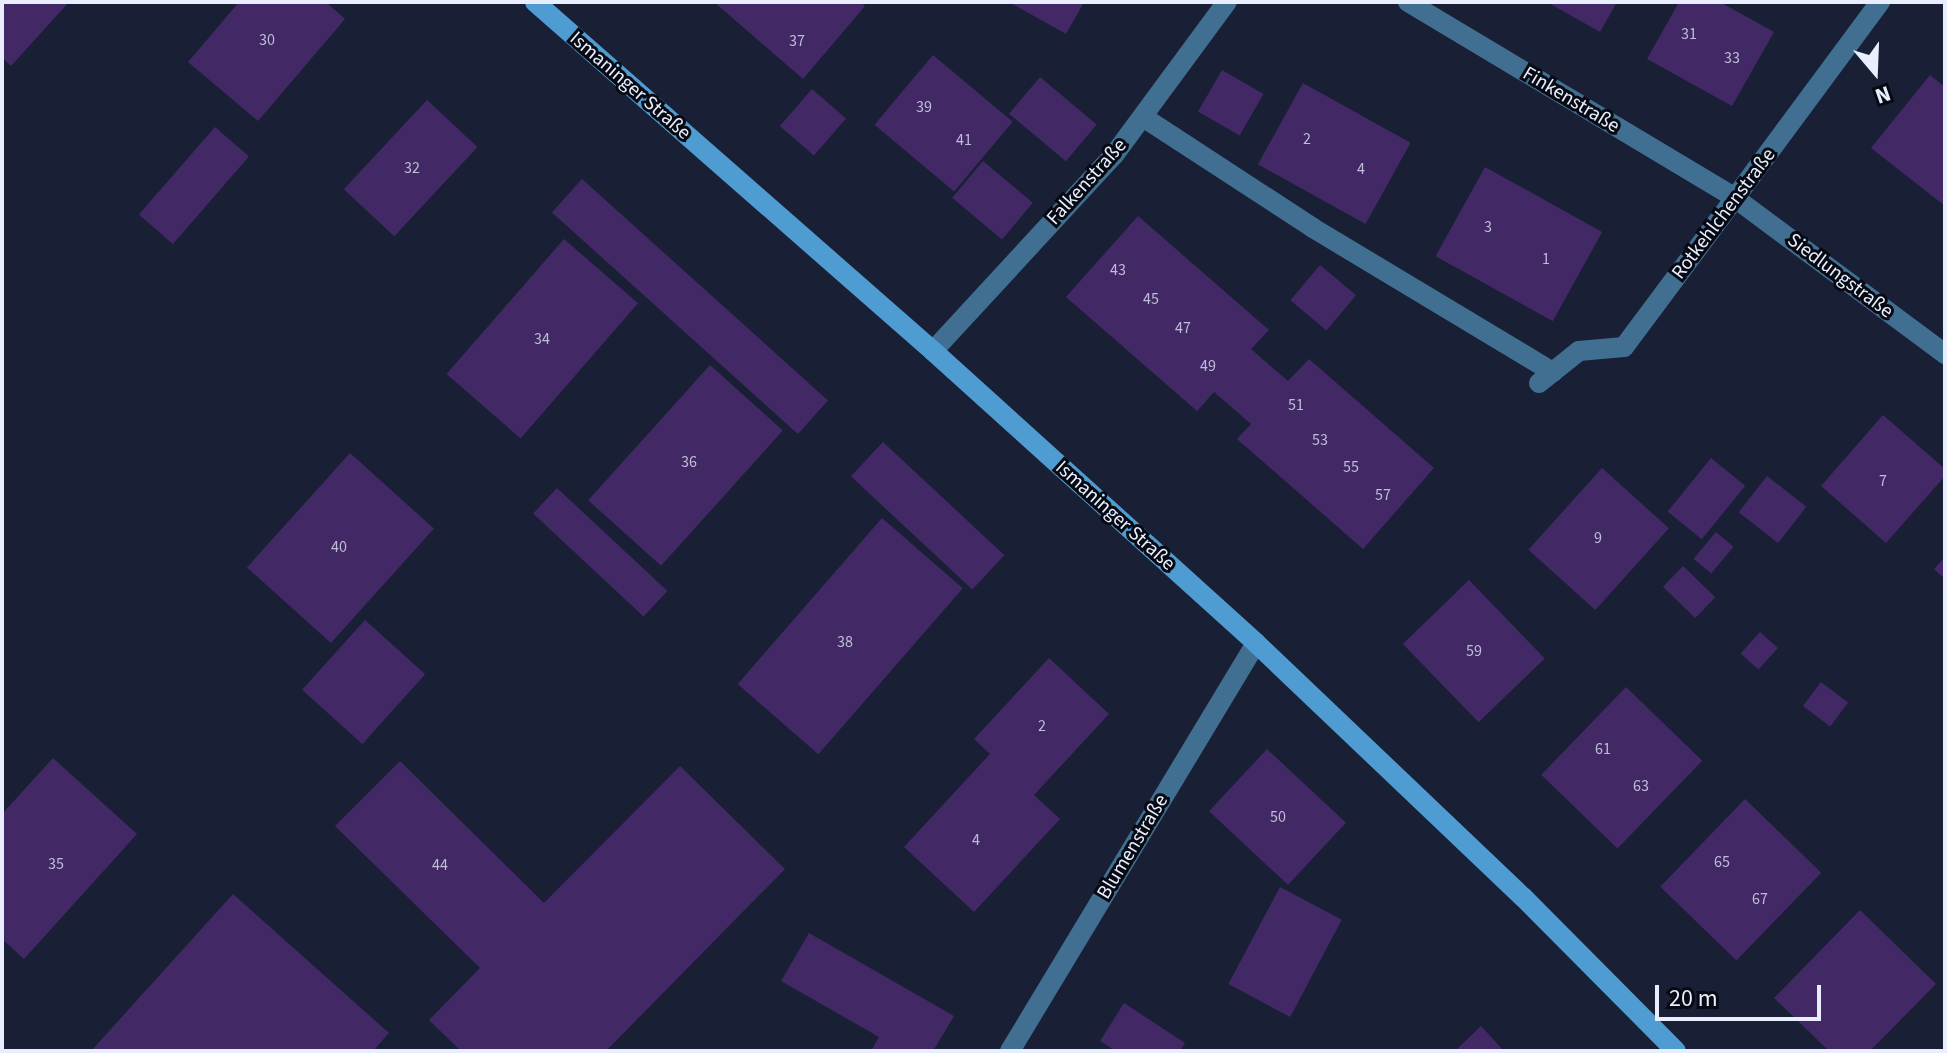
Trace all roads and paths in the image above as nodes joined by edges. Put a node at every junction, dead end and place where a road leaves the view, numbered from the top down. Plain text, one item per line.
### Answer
1 (535, 2) edge
2 (1227, 2) edge
3 (1408, 2) edge
4 (1880, 2) edge
5 (1143, 117) junction
6 (1735, 198) junction
7 (933, 351) junction
8 (1945, 354) edge
9 (1256, 643) junction
10 (1010, 1051) edge
11 (1676, 1051) edge

1 - 7 main road, Ismaninger Straße
2 - 5 street, Falkenstraße
3 - 6 street, Finkenstraße
4 - 6 street, Rotkehlchenstraße
5 - 6 street, Rotkehlchenstraße
5 - 7 street, Falkenstraße
6 - 8 street, Siedlungstraße
7 - 9 main road, Ismaninger Straße
9 - 10 street, Blumenstraße
9 - 11 main road, Ismaninger Straße

